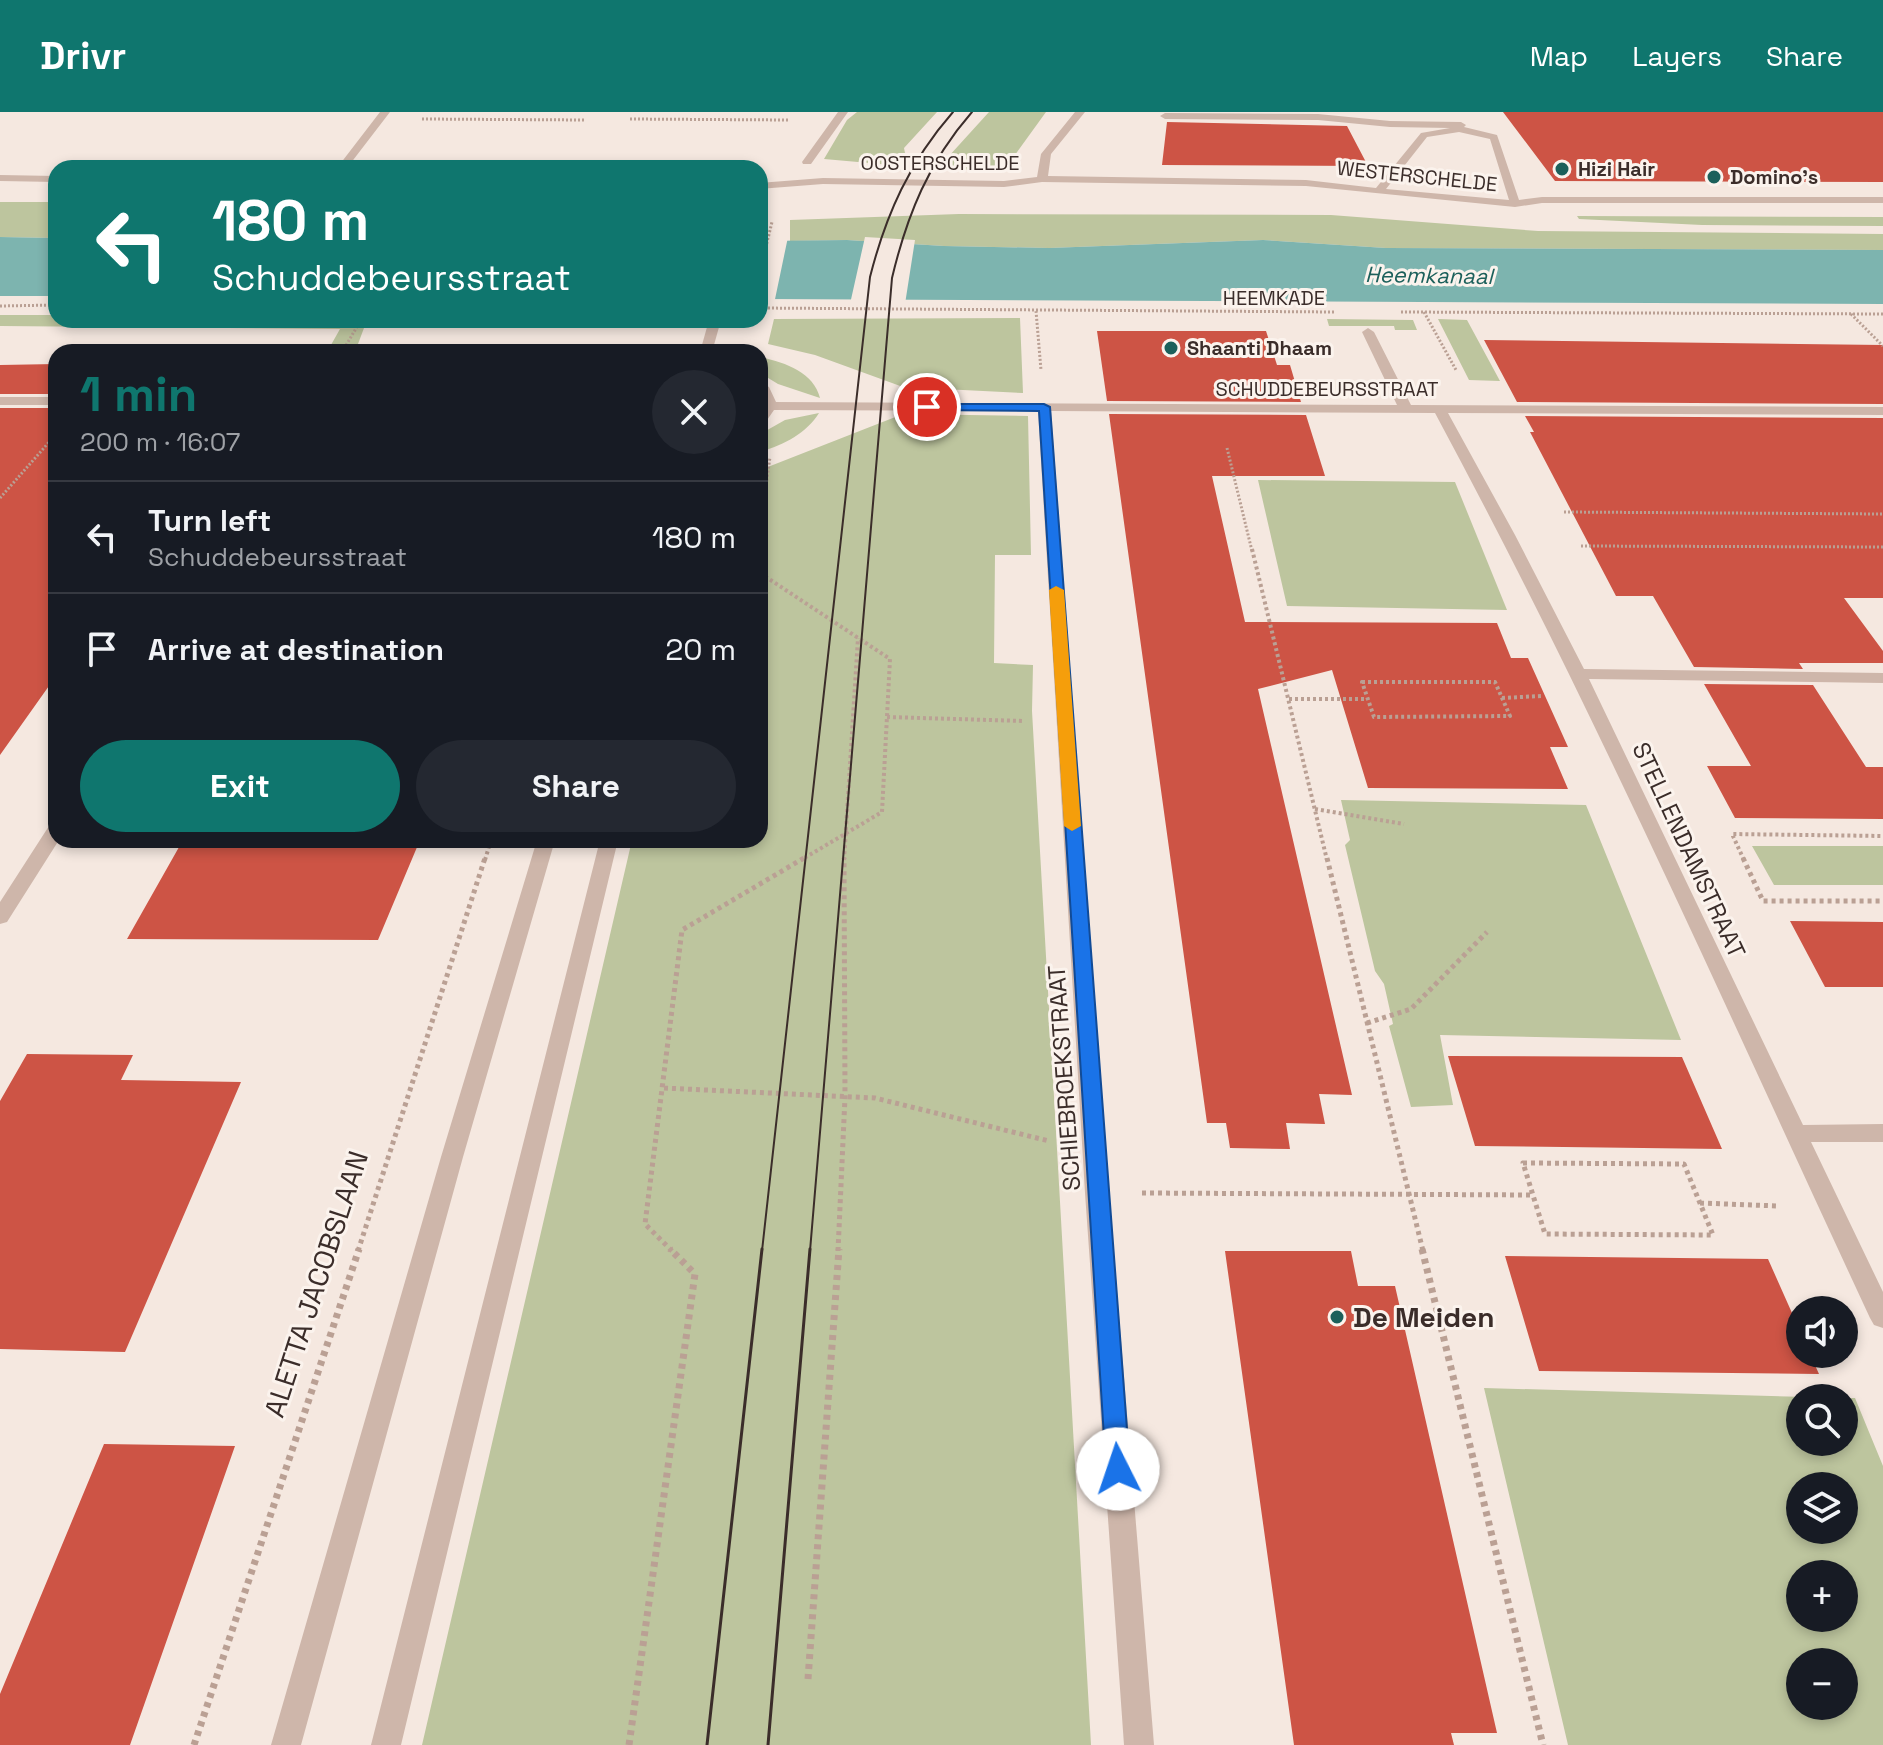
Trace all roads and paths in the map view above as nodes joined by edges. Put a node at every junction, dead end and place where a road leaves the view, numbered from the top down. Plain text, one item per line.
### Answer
1 (843, 112) edge
2 (1080, 112) edge
3 (1169, 112) edge
4 (1298, 112) edge
5 (1464, 112) edge
6 (382, 116) edge
7 (1318, 117) junction
8 (630, 119) dead end
9 (585, 120) dead end
10 (792, 120) dead end
11 (1460, 127) junction
12 (348, 160) edge
13 (807, 162) dead end
14 (0, 178) edge
15 (48, 179) edge
16 (1042, 179) junction
17 (768, 185) edge
18 (1379, 191) junction
19 (1883, 200) edge
20 (1515, 204) junction
21 (772, 223) dead end
22 (768, 239) edge
23 (48, 305) edge
24 (0, 306) edge
25 (768, 308) edge
26 (1036, 311) junction
27 (1346, 312) dead end
28 (1393, 312) dead end
29 (1424, 312) junction
30 (1851, 314) junction
31 (1883, 314) edge
32 (1368, 332) dead end
33 (1883, 346) edge
34 (768, 396) edge
35 (0, 401) edge
36 (48, 401) edge
37 (771, 406) junction
38 (1044, 407) junction
39 (1218, 408) junction
40 (1406, 409) junction
41 (1439, 409) junction
42 (1477, 409) junction
43 (768, 410) edge
44 (1883, 411) edge
45 (48, 443) edge
46 (770, 456) dead end
47 (768, 470) edge
48 (0, 498) edge
49 (1564, 512) dead end
50 (1883, 514) edge
51 (1581, 546) dead end
52 (1883, 547) edge
53 (768, 578) edge
54 (858, 638) junction
55 (1578, 674) junction
56 (1883, 678) edge
57 (1289, 699) junction
58 (1367, 699) junction
59 (887, 717) junction
60 (1065, 723) junction
61 (1315, 809) junction
62 (1404, 824) dead end
63 (844, 834) junction
64 (1883, 836) edge
65 (48, 842) edge
66 (488, 848) edge
67 (544, 848) edge
68 (607, 848) edge
69 (1883, 901) edge
70 (0, 917) edge
71 (1487, 932) dead end
72 (1367, 1023) junction
73 (664, 1088) junction
74 (845, 1097) junction
75 (1883, 1133) edge
76 (1795, 1134) junction
77 (1095, 1152) junction
78 (1097, 1193) junction
79 (1408, 1194) junction
80 (1533, 1195) junction
81 (1700, 1203) junction
82 (1831, 1208) junction
83 (1883, 1318) edge
84 (808, 1679) dead end
85 (194, 1745) edge
86 (286, 1745) edge
87 (386, 1745) edge
88 (629, 1745) edge
89 (1139, 1745) edge
90 (1543, 1745) edge

1 - 13 street
2 - 16 street, OOSTERSCHELDE
3 - 7 street
4 - 7 street
5 - 11 street
6 - 9 path
6 - 12 street
7 - 11 street
8 - 10 path
11 - 18 street
11 - 20 street
14 - 15 street
16 - 17 street, OOSTERSCHELDE
16 - 18 street, WESTERSCHELDE
18 - 20 street, WESTERSCHELDE
19 - 20 street, WESTERSCHELDE
21 - 22 path
23 - 24 path
25 - 26 path, HEEMKADE
26 - 27 path, HEEMKADE
26 - 38 path
28 - 29 path
29 - 30 path
29 - 42 path
30 - 31 path
30 - 33 path
32 - 40 street
34 - 37 street
35 - 36 street
37 - 38 street, SCHUDDEBEURSSTRAAT
37 - 43 street
38 - 39 street, SCHUDDEBEURSSTRAAT
38 - 60 street, SCHIEBROEKSTRAAT
39 - 40 street, SCHUDDEBEURSSTRAAT
39 - 57 path
40 - 41 street, SCHUDDEBEURSSTRAAT
41 - 42 street, SCHUDDEBEURSSTRAAT
41 - 55 street, STELLENDAMSTRAAT
42 - 44 street, SCHUDDEBEURSSTRAAT
45 - 48 path
46 - 47 path
49 - 50 path
51 - 52 path
53 - 54 path
54 - 59 path
54 - 63 path
55 - 56 street
55 - 76 street, STELLENDAMSTRAAT
57 - 58 path
57 - 61 path
58 - 58 path
59 - 60 path
59 - 63 path
60 - 77 street, SCHIEBROEKSTRAAT
61 - 62 path
61 - 72 path
63 - 73 path
63 - 74 path
64 - 69 path, STELLENDAMSTRAAT
65 - 70 street
66 - 85 path, ALETTA JACOBSLAAN
67 - 86 street
68 - 87 street
71 - 72 path
72 - 79 path
73 - 74 path
73 - 88 path
74 - 77 path
74 - 84 path
75 - 76 street
76 - 82 street, STELLENDAMSTRAAT
77 - 78 street, SCHIEBROEKSTRAAT
78 - 79 path
78 - 89 street, SCHIEBROEKSTRAAT
79 - 80 path
79 - 90 path
80 - 81 path
80 - 81 path
81 - 82 path
82 - 83 street, STELLENDAMSTRAAT

